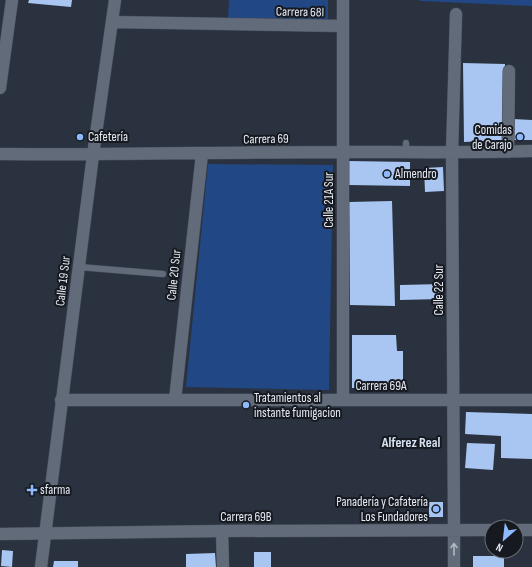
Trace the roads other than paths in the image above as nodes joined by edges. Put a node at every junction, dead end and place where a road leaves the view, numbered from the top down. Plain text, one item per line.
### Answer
1 (12, 0) edge
2 (116, 0) edge
3 (343, 0) edge
4 (456, 14) dead end
5 (112, 22) junction
6 (343, 26) junction
7 (3, 44) edge
8 (509, 71) dead end
9 (0, 88) edge
10 (532, 151) edge
11 (343, 152) junction
12 (508, 152) junction
13 (452, 153) junction
14 (0, 154) edge
15 (202, 154) junction
16 (93, 155) junction
17 (79, 267) junction
18 (163, 274) dead end
19 (61, 400) junction
20 (175, 400) junction
21 (343, 400) junction
22 (453, 400) junction
23 (532, 400) edge
24 (454, 530) junction
25 (484, 530) edge
26 (222, 531) junction
27 (45, 533) junction
28 (0, 534) edge
29 (41, 567) edge
30 (223, 567) edge
31 (454, 567) edge

1 - 7 street
2 - 5 street, Calle 19 Sur
3 - 6 street, Calle 21A Sur
4 - 13 street, Calle 22 Sur
5 - 6 street, Carrera 68I
5 - 16 street, Calle 19 Sur
6 - 11 street, Calle 21A Sur
7 - 9 street
8 - 12 street
10 - 12 street, Carrera 69
11 - 13 street, Carrera 69
11 - 15 street, Carrera 69
11 - 21 street, Calle 21A Sur
12 - 13 street, Carrera 69
13 - 22 street, Calle 22 Sur
14 - 16 street, Carrera 69
15 - 16 street, Carrera 69
15 - 20 street, Calle 20 Sur
16 - 17 street, Calle 19 Sur
17 - 18 lane
17 - 19 street, Calle 19 Sur
19 - 20 street, Carrera 69A
19 - 27 street, Calle 19 Sur
20 - 21 street, Carrera 69A
21 - 22 street, Carrera 69A
22 - 23 street, Carrera 69A
22 - 24 street, Calle 22 Sur
24 - 25 street, Carrera 69B
24 - 26 street, Carrera 69B
31 -> 24 street, Calle 22 Sur
26 - 27 street, Carrera 69B
26 - 30 street
27 - 28 street, Carrera 69B
27 - 29 street, Calle 19 Sur

